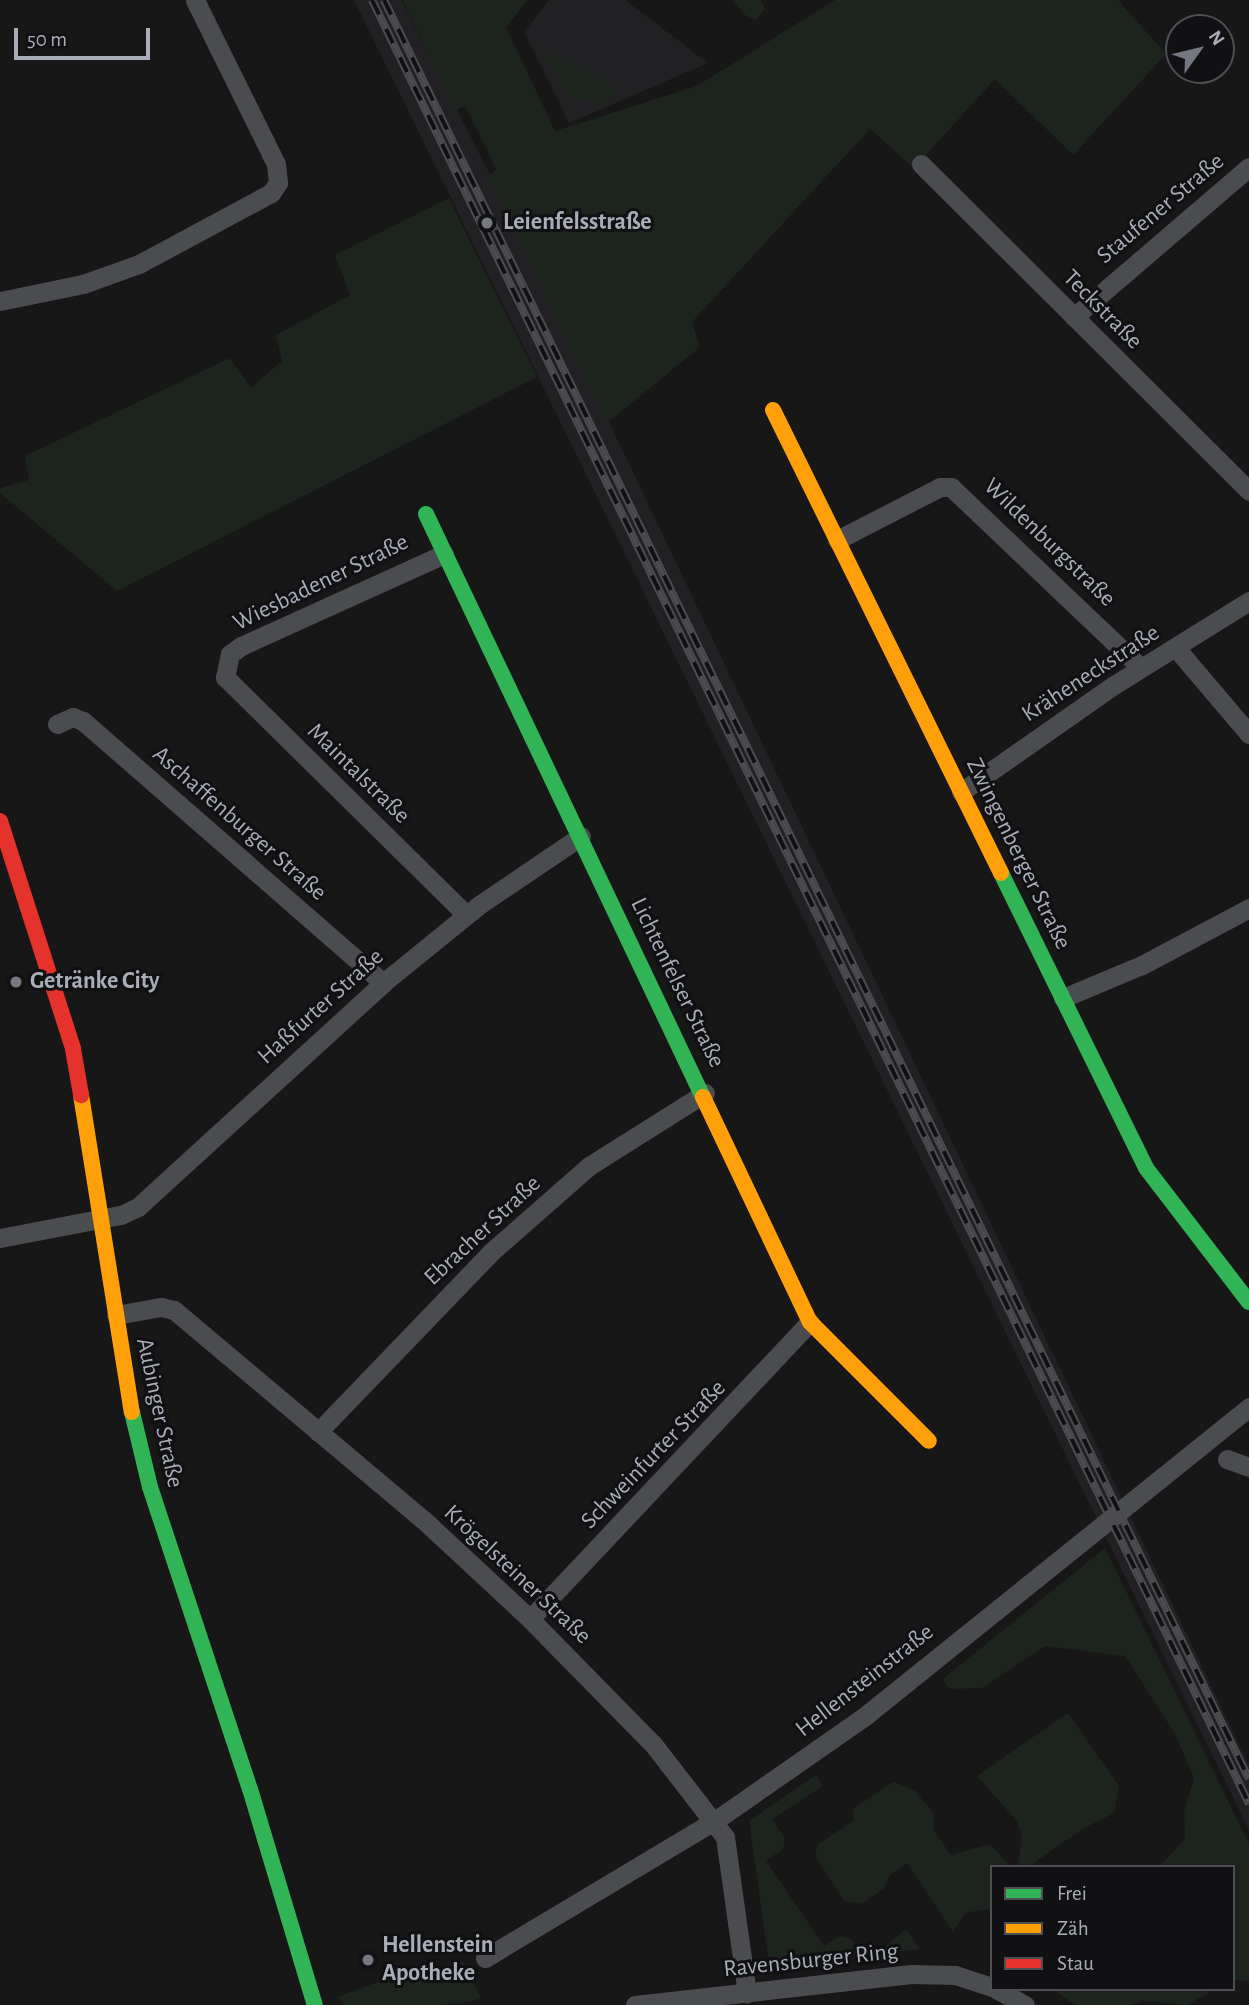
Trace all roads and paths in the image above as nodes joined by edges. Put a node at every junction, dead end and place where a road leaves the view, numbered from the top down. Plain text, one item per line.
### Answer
1 (195, 0) edge
2 (921, 164) dead end
3 (1249, 167) edge
4 (0, 301) edge
5 (1074, 317) junction
6 (773, 410) dead end
7 (1249, 491) edge
8 (426, 514) dead end
9 (837, 540) junction
10 (444, 554) junction
11 (1249, 601) edge
12 (1177, 648) junction
13 (225, 665) joint
14 (1141, 668) junction
15 (57, 724) dead end
16 (1249, 734) edge
17 (961, 792) junction
18 (0, 821) edge
19 (581, 836) junction
20 (1249, 908) edge
21 (466, 915) junction
22 (383, 983) junction
23 (1063, 998) junction
24 (705, 1093) junction
25 (101, 1219) junction
26 (0, 1238) edge
27 (1249, 1302) edge
28 (116, 1315) junction
29 (810, 1322) junction
30 (1249, 1406) edge
31 (318, 1432) junction
32 (929, 1441) dead end
33 (1227, 1459) dead end
34 (1249, 1467) edge
35 (530, 1619) junction
36 (716, 1820) junction
37 (485, 1958) dead end
38 (990, 1987) edge
39 (999, 1991) edge
40 (747, 1993) junction
41 (315, 2005) edge
42 (635, 2005) edge
43 (1025, 2005) edge

1 - 4 street
2 - 5 street, Teckstraße
3 - 5 street, Staufener Straße
5 - 7 street, Teckstraße
6 - 9 street, Zwingenberger Straße
8 - 10 street, Lichtenfelser Straße
9 - 14 street, Wildenburgstraße
9 - 17 street, Zwingenberger Straße
10 - 13 street, Wiesbadener Straße
10 - 19 street, Lichtenfelser Straße
11 - 12 street, Kräheneckstraße
12 - 14 street, Kräheneckstraße
12 - 16 street
13 - 21 street, Maintalstraße
14 - 17 street, Kräheneckstraße
15 - 22 street, Aschaffenburger Straße
17 - 23 street, Zwingenberger Straße
18 - 25 street, Aubinger Straße
19 - 21 street, Haßfurter Straße
19 - 24 street, Lichtenfelser Straße
20 - 23 street
21 - 22 street, Haßfurter Straße
22 - 25 street, Haßfurter Straße
23 - 27 street, Zwingenberger Straße
24 - 29 street, Lichtenfelser Straße
24 - 31 street, Ebracher Straße
25 - 26 street, Haßfurter Straße
25 - 28 street, Aubinger Straße
28 - 31 street, Krögelsteiner Straße
28 - 41 street, Aubinger Straße
29 - 32 street, Lichtenfelser Straße
29 - 35 street, Schweinfurter Straße
30 - 36 street, Hellensteinstraße
31 - 35 street, Krögelsteiner Straße
33 - 34 street
35 - 36 street, Krögelsteiner Straße
36 - 37 street, Hellensteinstraße
36 - 40 street, Krögelsteiner Straße
38 - 40 street, Ravensburger Ring
39 - 43 street, Ravensburger Ring
40 - 42 street, Ravensburger Ring

